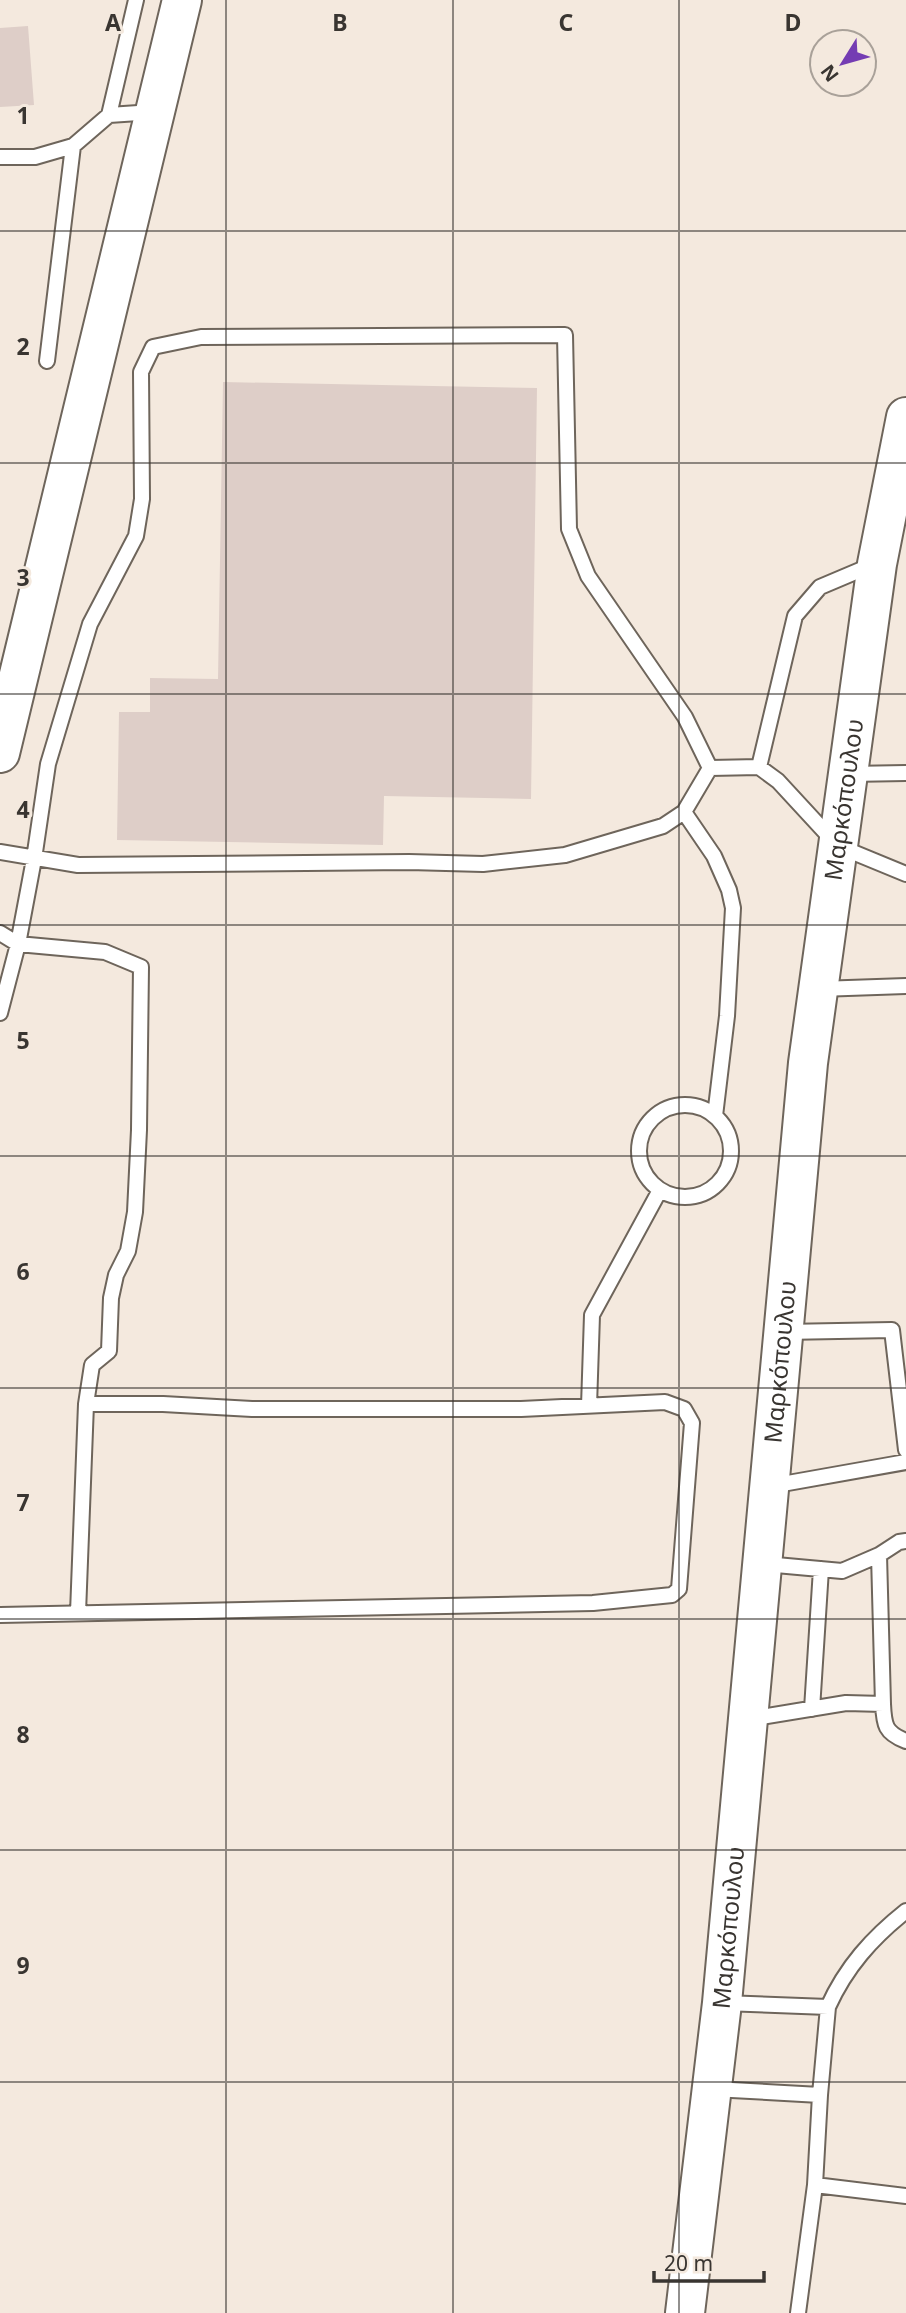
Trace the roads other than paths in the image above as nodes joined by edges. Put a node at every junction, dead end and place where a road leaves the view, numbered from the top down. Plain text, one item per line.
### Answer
1 (136, 0) edge
2 (182, 0) edge
3 (154, 112) junction
4 (109, 115) junction
5 (73, 146) junction
6 (0, 157) edge
7 (47, 361) dead end
8 (906, 417) edge
9 (901, 464) edge
10 (877, 564) junction
11 (0, 753) edge
12 (759, 767) junction
13 (710, 768) junction
14 (906, 773) edge
15 (848, 774) junction
16 (684, 812) junction
17 (838, 846) junction
18 (0, 852) edge
19 (34, 859) junction
20 (906, 874) edge
21 (0, 933) edge
22 (18, 944) junction
23 (906, 986) edge
24 (818, 989) junction
25 (0, 1013) edge
26 (715, 1116) junction
27 (660, 1190) junction
28 (783, 1332) junction
29 (86, 1404) junction
30 (589, 1406) junction
31 (906, 1450) edge
32 (906, 1462) edge
33 (769, 1486) junction
34 (906, 1541) edge
35 (879, 1555) junction
36 (762, 1564) junction
37 (821, 1569) junction
38 (78, 1613) junction
39 (0, 1615) edge
40 (884, 1704) junction
41 (812, 1709) junction
42 (748, 1720) junction
43 (906, 1741) edge
44 (906, 1910) edge
45 (722, 2003) junction
46 (828, 2007) junction
47 (713, 2089) junction
48 (820, 2095) junction
49 (815, 2185) junction
50 (906, 2196) edge
51 (685, 2313) edge
52 (799, 2313) edge

1 - 4 lane
2 - 3 main road
3 - 4 lane
3 - 11 main road
4 - 5 lane
5 - 6 lane
5 - 7 lane
8 - 9 main road, Μαρκόπουλου
9 - 10 main road, Μαρκόπουλου
10 - 12 lane
10 - 15 main road, Μαρκόπουλου
12 - 13 lane
12 - 17 lane
13 - 16 lane
13 - 19 lane
14 - 15 lane
15 - 17 main road, Μαρκόπουλου
16 - 19 lane
16 - 26 lane
17 - 20 lane
17 - 24 main road, Μαρκόπουλου
18 - 19 lane
19 - 22 lane
21 - 22 lane
22 - 25 lane
22 - 29 lane
23 - 24 lane
24 - 28 main road, Μαρκόπουλου
26 - 27 lane
26 - 27 lane
27 - 30 lane
28 - 31 lane
28 - 33 main road, Μαρκόπουλου
29 - 30 lane
29 - 38 lane
30 - 38 lane
32 - 33 lane
33 - 36 main road, Μαρκόπουλου
34 - 35 lane
35 - 37 lane
35 - 40 lane
36 - 37 lane
36 - 42 main road, Μαρκόπουλου
37 - 41 lane
38 - 39 lane
40 - 41 lane
40 - 43 lane
41 - 42 lane
42 - 45 main road, Μαρκόπουλου
44 - 46 lane
45 - 46 lane
45 - 47 main road, Μαρκόπουλου
46 - 48 lane
47 - 48 lane
47 - 51 main road, Μαρκόπουλου
48 - 49 lane
49 - 50 lane
49 - 52 lane

